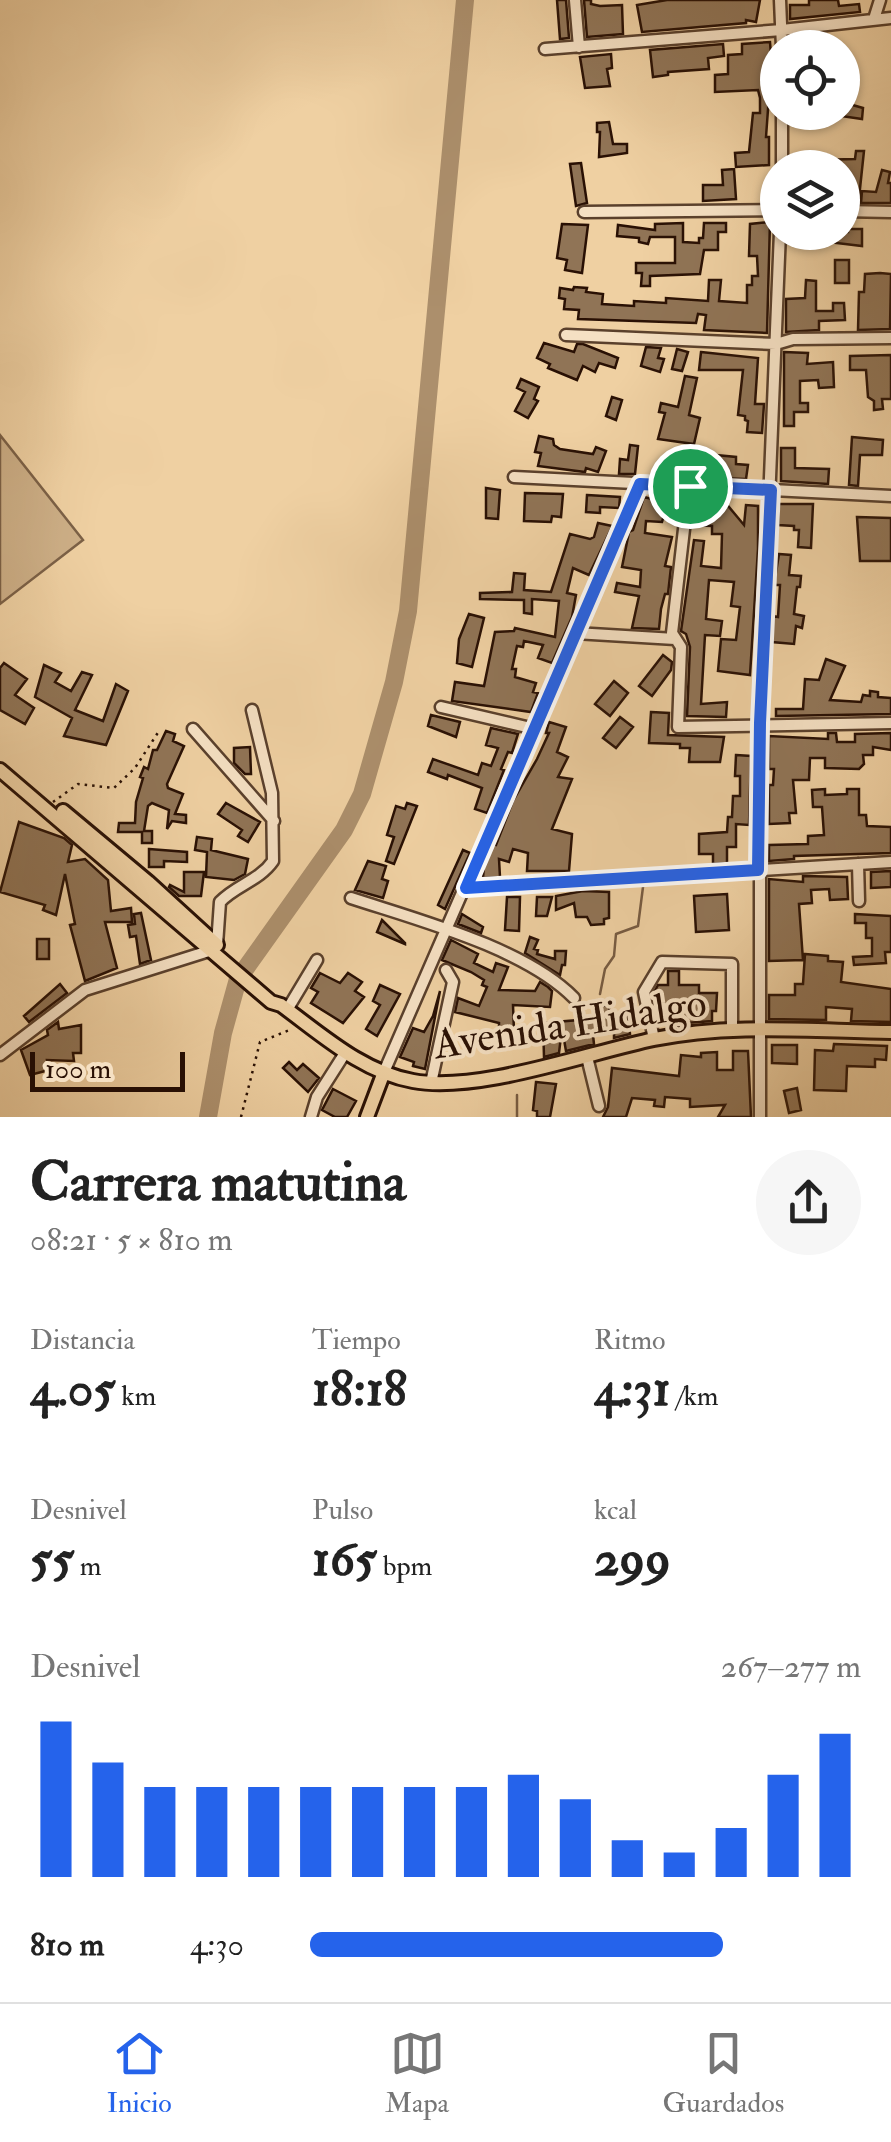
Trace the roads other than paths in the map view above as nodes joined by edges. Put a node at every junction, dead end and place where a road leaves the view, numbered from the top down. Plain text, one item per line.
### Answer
1 (575, 0) edge
2 (780, 0) edge
3 (880, 0) edge
4 (891, 18) edge
5 (874, 19) junction
6 (782, 30) joint
7 (760, 32) edge
8 (579, 47) junction
9 (545, 50) dead end
10 (760, 210) edge
11 (860, 211) edge
12 (584, 212) dead end
13 (891, 212) edge
14 (779, 250) edge
15 (566, 335) dead end
16 (891, 338) edge
17 (776, 344) junction
18 (514, 477) dead end
19 (640, 484) junction
20 (690, 486) junction
21 (771, 490) junction
22 (891, 496) edge
23 (575, 634) junction
24 (675, 639) junction
25 (441, 707) dead end
26 (252, 710) dead end
27 (760, 723) junction
28 (891, 723) edge
29 (194, 729) dead end
30 (534, 729) junction
31 (3, 770) edge
32 (274, 822) junction
33 (891, 862) edge
34 (858, 864) junction
35 (758, 870) junction
36 (466, 888) junction
37 (351, 898) dead end
38 (859, 900) dead end
39 (446, 930) junction
40 (220, 952) junction
41 (316, 960) dead end
42 (446, 970) dead end
43 (758, 982) junction
44 (732, 983) junction
45 (574, 998) dead end
46 (278, 1004) junction
47 (759, 1030) junction
48 (732, 1031) junction
49 (891, 1032) edge
50 (654, 1040) junction
51 (345, 1053) junction
52 (0, 1055) edge
53 (587, 1057) junction
54 (384, 1072) junction
55 (431, 1083) junction
56 (599, 1106) dead end
57 (311, 1117) edge
58 (367, 1117) edge
59 (760, 1117) edge

1 - 8 street
2 - 6 street
3 - 5 street
4 - 5 street
5 - 6 street
7 - 8 street
8 - 9 street
10 - 12 street
11 - 13 street
14 - 17 street
15 - 17 street
16 - 17 street
17 - 21 street
18 - 19 street
19 - 20 street
19 - 23 street
20 - 21 street
20 - 24 street
21 - 22 street
21 - 27 street
23 - 24 street
23 - 30 street
24 - 27 street
25 - 30 street
26 - 32 street
27 - 28 street
27 - 35 street
29 - 32 street
30 - 36 street
31 - 40 main road, Avenida Hidalgo
31 - 40 main road, Avenida Hidalgo
32 - 40 street
33 - 34 street
34 - 35 street
34 - 38 street
35 - 36 street
35 - 43 street
36 - 39 street
37 - 39 street
39 - 45 street
39 - 54 street
40 - 46 main road, Avenida Hidalgo
40 - 52 street
41 - 46 street
42 - 55 street
43 - 44 street
43 - 47 street
44 - 48 street
44 - 50 street
46 - 51 main road, Avenida Hidalgo
47 - 48 main road, Avenida Hidalgo
47 - 49 main road, Avenida Hidalgo
47 - 59 street
48 - 50 main road, Avenida Hidalgo
50 - 53 main road, Avenida Hidalgo
51 - 54 main road, Avenida Hidalgo
51 - 57 street
53 - 55 main road, Avenida Hidalgo
53 - 56 street
54 - 55 main road, Avenida Hidalgo
54 - 58 main road

